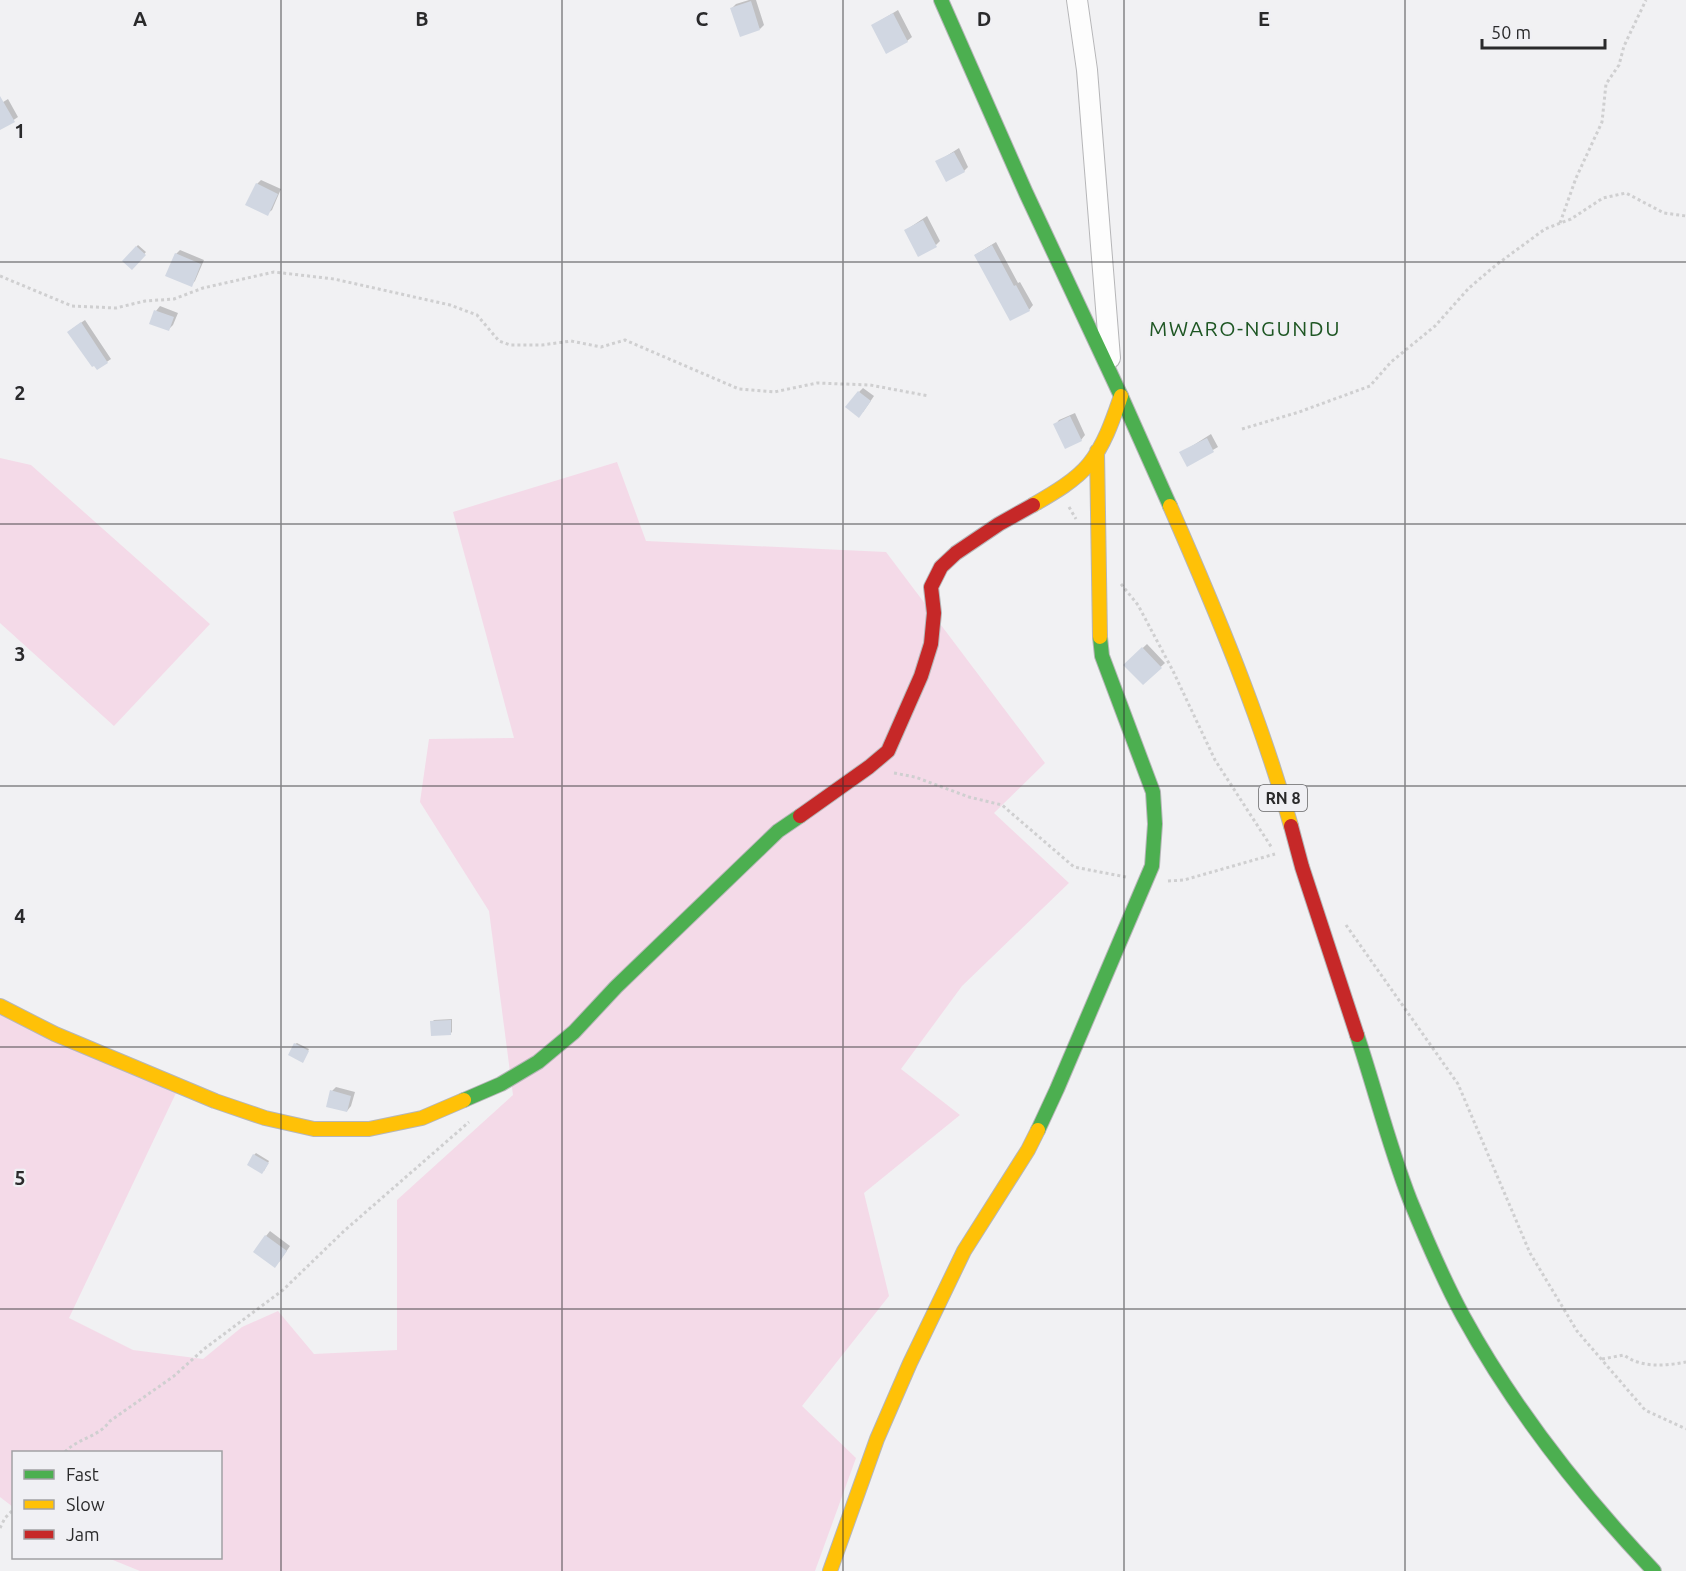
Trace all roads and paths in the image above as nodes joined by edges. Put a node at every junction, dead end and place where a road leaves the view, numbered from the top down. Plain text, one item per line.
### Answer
1 (941, 0) edge
2 (1077, 0) edge
3 (1646, 0) edge
4 (1686, 216) edge
5 (1560, 223) junction
6 (0, 276) edge
7 (1111, 375) junction
8 (930, 396) dead end
9 (1121, 396) junction
10 (1242, 429) dead end
11 (1097, 451) junction
12 (1058, 490) junction
13 (1081, 527) dead end
14 (1118, 580) dead end
15 (869, 767) junction
16 (1275, 854) junction
17 (1302, 867) junction
18 (1145, 881) junction
19 (1345, 924) dead end
20 (0, 1006) edge
21 (476, 1115) dead end
22 (1602, 1359) junction
23 (1686, 1362) edge
24 (1686, 1429) edge
25 (66, 1451) edge
26 (12, 1511) edge
27 (0, 1528) edge
28 (830, 1571) edge
29 (1654, 1571) edge

1 - 7 main road, RN 8
2 - 7 street
3 - 5 path
4 - 5 path
5 - 10 path
6 - 8 path
7 - 9 main road, RN 8
9 - 11 main road
9 - 17 main road, RN 8
11 - 12 main road
11 - 18 main road
12 - 13 path
12 - 15 main road
14 - 16 path
15 - 18 path
15 - 20 main road
16 - 17 path
16 - 18 path
17 - 29 main road, RN 8
18 - 28 main road
19 - 22 path
21 - 25 path
22 - 23 path
22 - 24 path
26 - 27 path

